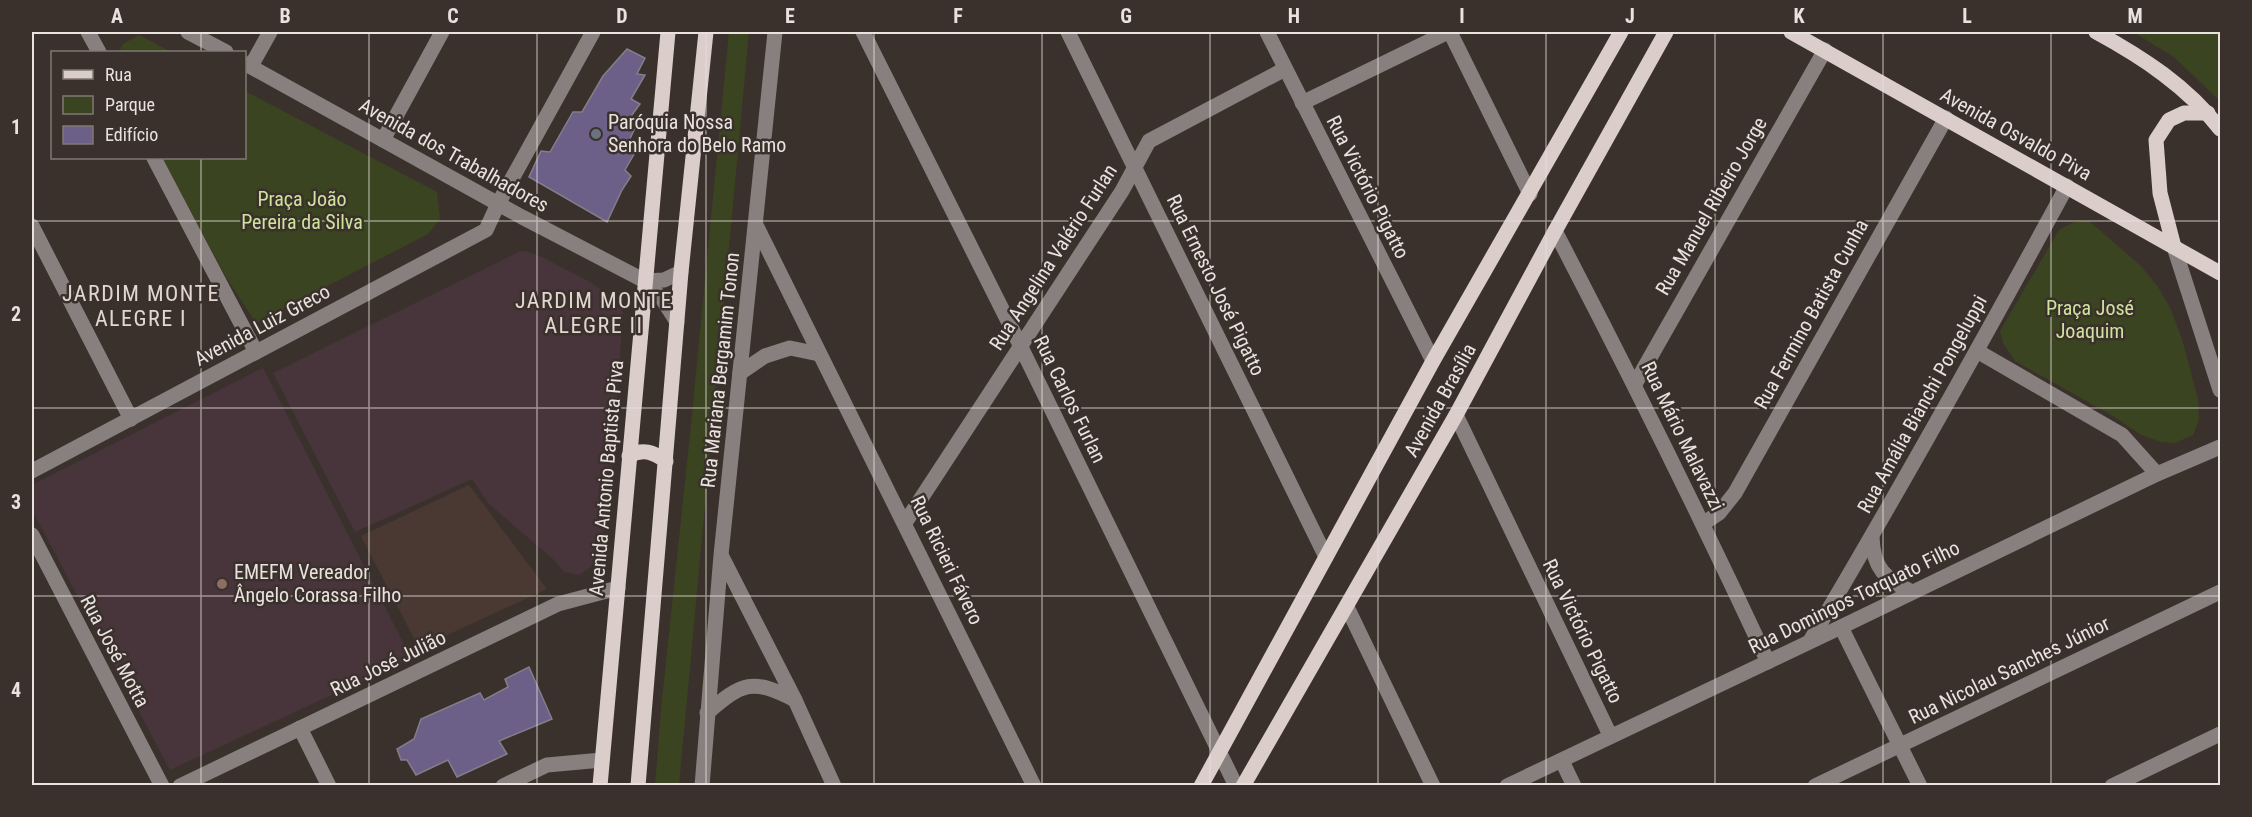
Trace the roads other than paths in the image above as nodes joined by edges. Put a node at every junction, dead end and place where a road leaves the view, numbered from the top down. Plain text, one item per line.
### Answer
1 (88, 32) edge
2 (188, 32) edge
3 (270, 32) edge
4 (442, 32) edge
5 (593, 32) edge
6 (668, 32) edge
7 (705, 32) edge
8 (775, 32) edge
9 (863, 32) edge
10 (1068, 32) edge
11 (1268, 32) edge
12 (1449, 32) edge
13 (1621, 32) edge
14 (1666, 32) edge
15 (1791, 32) edge
16 (2096, 32) edge
17 (1825, 50) junction
18 (98, 51) edge
19 (224, 51) edge
20 (248, 64) edge
21 (1285, 69) junction
22 (1302, 103) junction
23 (2208, 113) junction
24 (1946, 118) junction
25 (2220, 129) edge
26 (383, 140) junction
27 (155, 159) edge
28 (1135, 167) junction
29 (2067, 186) junction
30 (1530, 194) junction
31 (498, 204) junction
32 (32, 226) edge
33 (756, 226) junction
34 (1555, 231) junction
35 (2174, 247) junction
36 (681, 272) junction
37 (2220, 273) edge
38 (645, 281) junction
39 (677, 322) junction
40 (1021, 346) junction
41 (1977, 351) junction
42 (256, 352) junction
43 (819, 354) junction
44 (1433, 361) junction
45 (740, 373) junction
46 (1635, 384) junction
47 (2220, 390) edge
48 (1456, 416) junction
49 (131, 419) junction
50 (2220, 447) edge
51 (629, 456) junction
52 (666, 461) junction
53 (32, 471) edge
54 (2157, 474) junction
55 (905, 523) junction
56 (1704, 523) junction
57 (32, 536) edge
58 (1872, 537) junction
59 (721, 555) junction
60 (1326, 557) junction
61 (618, 588) junction
62 (1912, 592) junction
63 (2220, 592) edge
64 (1347, 607) junction
65 (1840, 627) junction
66 (1810, 641) junction
67 (1768, 662) junction
68 (795, 700) junction
69 (707, 712) junction
70 (300, 728) junction
71 (2220, 734) edge
72 (1610, 735) junction
73 (1900, 745) junction
74 (1220, 754) junction
75 (602, 760) junction
76 (1562, 761) junction
77 (162, 786) edge
78 (180, 786) edge
79 (329, 786) edge
80 (503, 786) edge
81 (600, 786) edge
82 (638, 786) edge
83 (702, 786) edge
84 (834, 786) edge
85 (1034, 786) edge
86 (1201, 786) edge
87 (1236, 786) edge
88 (1243, 786) edge
89 (1433, 786) edge
90 (1507, 786) edge
91 (1574, 786) edge
92 (1815, 786) edge
93 (1920, 786) edge
94 (2112, 786) edge

1 - 18 street
2 - 19 street
3 - 20 street
4 - 26 street
5 - 31 street, Avenida Luiz Greco
6 - 38 main road, Avenida Antonio Baptista Piva
7 - 36 main road
8 - 33 street, Rua Mariana Bergamim Tonon
9 - 40 street, Rua Carlos Furlan
10 - 28 street, Rua Ernesto José Pigatto
11 - 21 street, Rua Victório Pigatto
12 - 22 street
12 - 30 street
13 - 30 main road, Avenida Brasília
14 - 34 main road, Avenida Brasília
15 - 17 main road, Avenida Osvaldo Piva
16 - 23 main road
17 - 24 main road, Avenida Osvaldo Piva
17 - 46 street, Rua Manuel Ribeiro Jorge
20 - 26 street, Avenida dos Trabalhadores
21 - 22 street, Rua Victório Pigatto
21 - 28 street, Rua Angelina Valério Furlan
22 - 44 street, Rua Victório Pigatto
23 - 25 main road
23 - 35 main road
24 - 29 main road, Avenida Osvaldo Piva
24 - 56 street, Rua Fermino Batista Cunha
26 - 31 street, Avenida dos Trabalhadores
27 - 42 street
28 - 40 street, Rua Angelina Valério Furlan
28 - 60 street, Rua Ernesto José Pigatto
29 - 35 main road, Avenida Osvaldo Piva
29 - 41 street, Rua Amália Bianchi Pongeluppi
30 - 44 main road, Avenida Brasília
31 - 38 street, Avenida dos Trabalhadores
31 - 42 street, Avenida Luiz Greco
32 - 49 street
33 - 43 street, Rua Ricieri Fávero
33 - 45 street, Rua Mariana Bergamim Tonon
34 - 46 street, Rua Mário Malavazzi
34 - 48 main road, Avenida Brasília
35 - 37 main road, Avenida Osvaldo Piva
35 - 47 street
36 - 38 street
36 - 39 main road
38 - 39 street, Avenida dos Trabalhadores
38 - 51 main road, Avenida Antonio Baptista Piva
39 - 52 main road
40 - 55 street, Rua Angelina Valério Furlan
40 - 74 street, Rua Carlos Furlan
41 - 54 street
41 - 58 street, Rua Amália Bianchi Pongeluppi
42 - 49 street, Avenida Luiz Greco
43 - 45 street
43 - 55 street, Rua Ricieri Fávero
44 - 60 main road, Avenida Brasília
45 - 59 street, Rua Mariana Bergamim Tonon
46 - 56 street, Rua Mário Malavazzi
48 - 64 main road, Avenida Brasília
48 - 72 street, Rua Victório Pigatto
49 - 53 street, Avenida Luiz Greco
50 - 54 street, Rua Domingos Torquato Filho
51 - 52 main road
51 - 61 main road, Avenida Antonio Baptista Piva
52 - 82 main road
54 - 62 street, Rua Domingos Torquato Filho
55 - 85 street, Rua Ricieri Fávero
56 - 67 street, Rua Mário Malavazzi
57 - 77 street, Rua José Motta
58 - 62 street
58 - 66 street, Rua Amália Bianchi Pongeluppi
59 - 68 street
59 - 69 street, Rua Mariana Bergamim Tonon
60 - 74 main road, Avenida Brasília
61 - 70 street, Rua José Julião
61 - 75 main road, Avenida Antonio Baptista Piva
62 - 65 street, Rua Domingos Torquato Filho
63 - 73 street, Rua Nicolau Sanches Júnior
64 - 88 main road, Avenida Brasília
64 - 89 street
65 - 66 street, Rua Domingos Torquato Filho
65 - 73 street
66 - 67 street, Rua Domingos Torquato Filho
67 - 72 street, Rua Domingos Torquato Filho
68 - 69 street
68 - 84 street
69 - 83 street, Rua Mariana Bergamim Tonon
70 - 78 street, Rua José Julião
70 - 79 street
71 - 94 street
72 - 76 street, Rua Domingos Torquato Filho
73 - 92 street, Rua Nicolau Sanches Júnior
73 - 93 street
74 - 86 main road, Avenida Brasília
74 - 87 street, Rua Carlos Furlan
75 - 80 street
75 - 81 main road, Avenida Antonio Baptista Piva
76 - 90 street, Rua Domingos Torquato Filho
76 - 91 street

